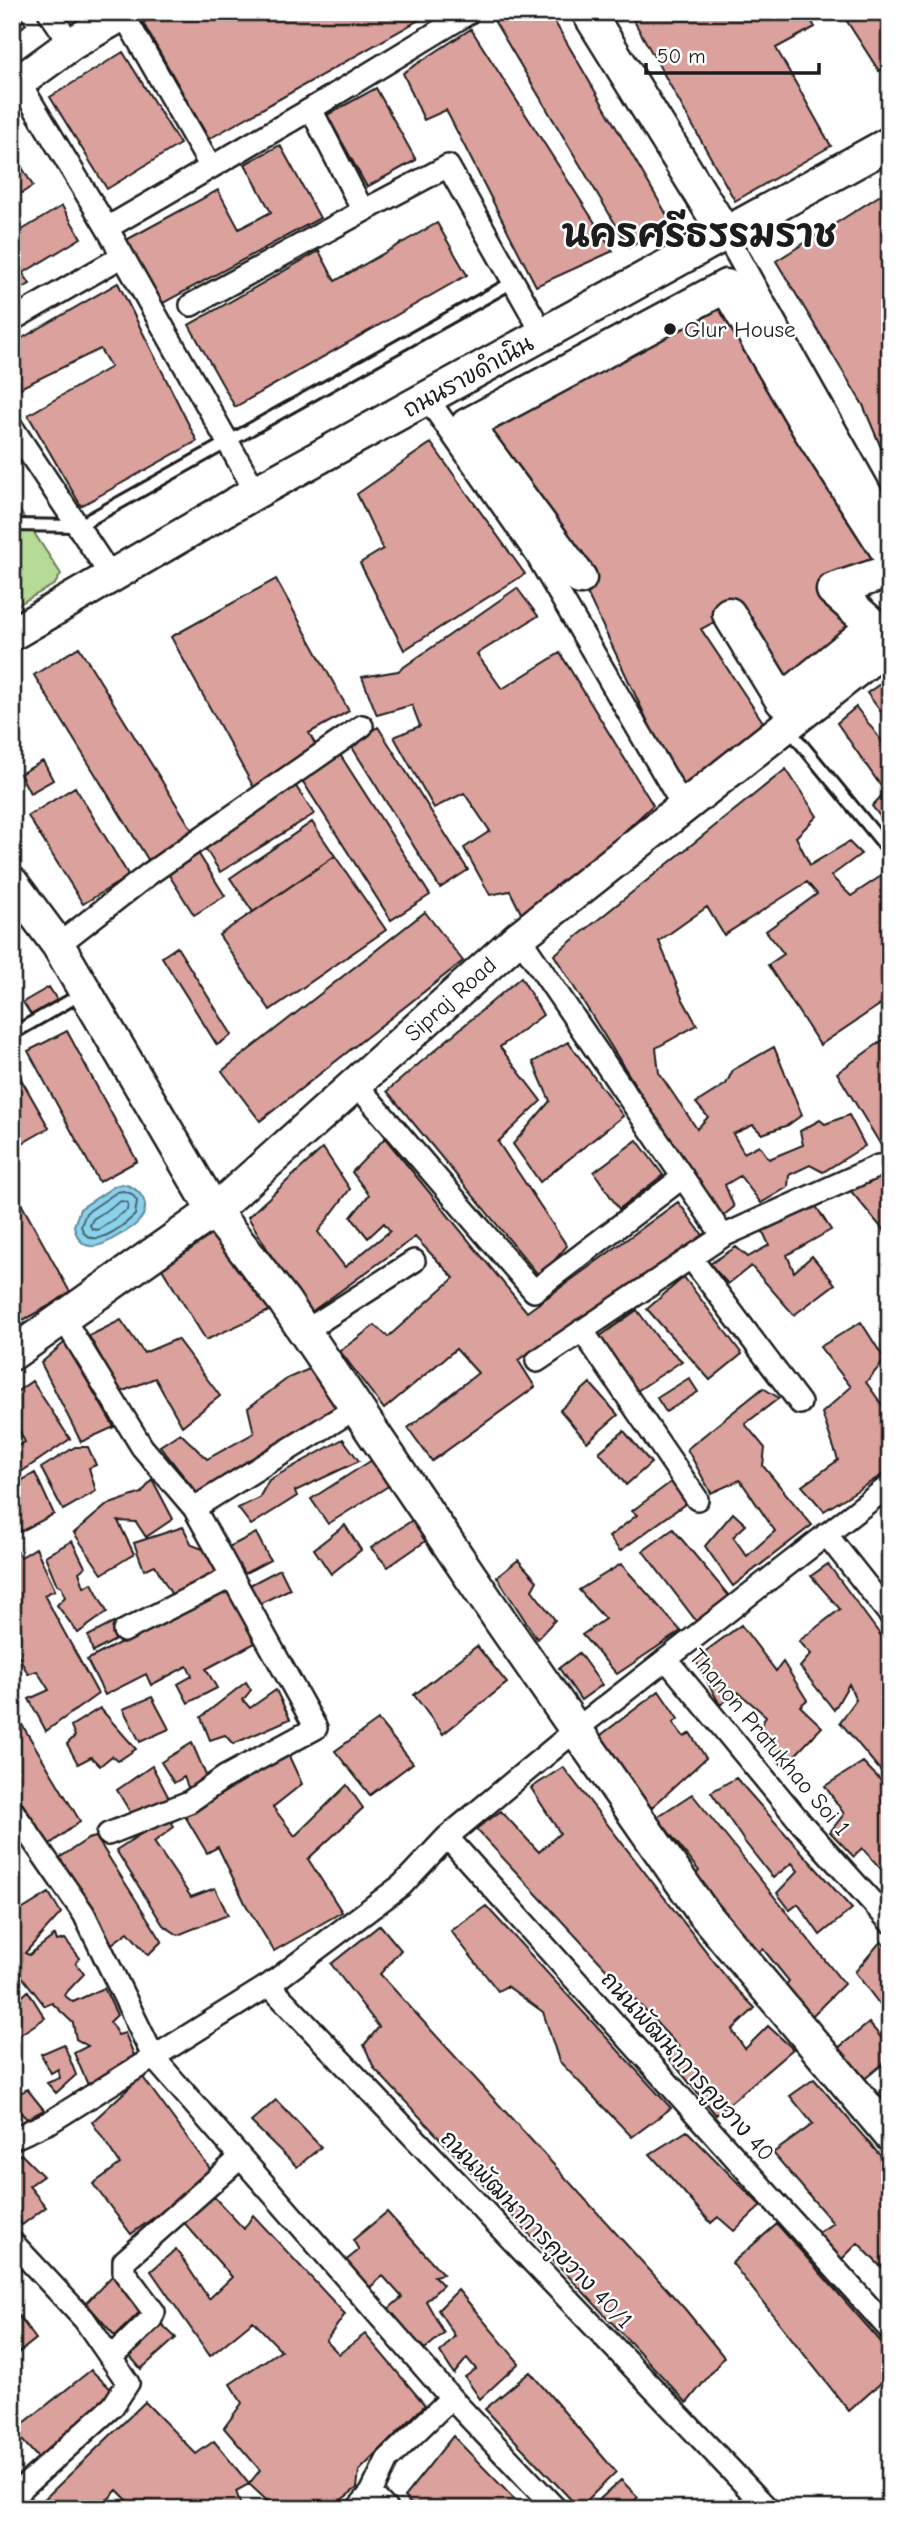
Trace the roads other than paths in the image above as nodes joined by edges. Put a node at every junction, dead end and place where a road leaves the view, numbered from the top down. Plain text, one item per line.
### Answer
1 (49, 12) edge
2 (588, 12) edge
3 (125, 13) edge
4 (467, 14) dead end
5 (71, 44) junction
6 (16, 85) edge
7 (310, 109) junction
8 (890, 143) edge
9 (211, 167) junction
10 (363, 211) junction
11 (107, 228) junction
12 (726, 234) junction
13 (121, 257) junction
14 (513, 282) junction
15 (191, 305) dead end
16 (12, 320) edge
17 (543, 334) junction
18 (428, 398) junction
19 (12, 426) edge
20 (227, 444) junction
21 (256, 492) junction
22 (12, 526) edge
23 (78, 526) junction
24 (890, 527) edge
25 (890, 555) edge
26 (890, 571) edge
27 (111, 576) junction
28 (580, 578) dead end
29 (48, 613) junction
30 (726, 619) joint
31 (12, 634) edge
32 (890, 644) edge
33 (12, 656) edge
34 (362, 726) dead end
35 (787, 726) junction
36 (684, 808) junction
37 (890, 852) edge
38 (12, 883) edge
39 (519, 937) junction
40 (58, 945) junction
41 (86, 992) junction
42 (12, 1034) edge
43 (356, 1084) junction
44 (878, 1166) dead end
45 (683, 1177) junction
46 (214, 1211) junction
47 (723, 1236) junction
48 (691, 1258) junction
49 (414, 1261) dead end
50 (63, 1318) junction
51 (582, 1330) junction
52 (305, 1331) junction
53 (12, 1354) edge
54 (537, 1361) dead end
55 (800, 1403) dead end
56 (356, 1408) junction
57 (890, 1485) edge
58 (697, 1499) dead end
59 (194, 1508) junction
60 (826, 1534) junction
61 (231, 1577) junction
62 (890, 1615) edge
63 (124, 1631) dead end
64 (666, 1659) junction
65 (576, 1730) junction
66 (12, 1810) edge
67 (108, 1834) dead end
68 (447, 1837) junction
69 (890, 1922) edge
70 (268, 1985) junction
71 (154, 2058) junction
72 (890, 2134) edge
73 (12, 2139) edge
74 (240, 2158) junction
75 (12, 2242) edge
76 (890, 2330) edge
77 (111, 2358) junction
78 (450, 2398) junction
79 (364, 2501) edge
80 (13, 2507) edge
81 (386, 2509) edge
82 (556, 2509) edge
83 (768, 2509) edge

1 - 5 street
2 - 12 street
3 - 5 street
3 - 9 street
4 - 7 street
5 - 6 street
6 - 11 street
7 - 9 street
7 - 10 street
8 - 12 street, ถนนราขดำเนิน
9 - 11 street
10 - 14 street
10 - 15 street
11 - 13 street
12 - 17 street, ถนนราขดำเนิน
12 - 24 street
13 - 16 street
13 - 20 street
14 - 17 street
14 - 20 lane
17 - 18 street, ถนนราขดำเนิน
18 - 21 street, ถนนราขดำเนิน
18 - 36 street
19 - 23 street
20 - 21 street
20 - 23 lane
21 - 27 street, ถนนราขดำเนิน
22 - 23 lane
23 - 27 street
25 - 28 street
26 - 30 street
27 - 29 street, ถนนราขดำเนิน
29 - 31 street, ถนนราขดำเนิน
29 - 33 street, ถนนราขดำเนิน
30 - 35 street
32 - 35 street, Sipraj Road
34 - 40 street
35 - 36 street, Sipraj Road
35 - 37 lane
36 - 39 street, Sipraj Road
38 - 40 street
39 - 43 street, Sipraj Road
39 - 45 street
40 - 41 street
41 - 42 lane
41 - 46 street
43 - 45 street
43 - 46 street, Sipraj Road
44 - 47 street
45 - 47 street
46 - 50 street, Sipraj Road
46 - 52 street
47 - 48 street
48 - 51 street
48 - 55 street
49 - 52 street
50 - 53 street, Sipraj Road
50 - 59 street
51 - 54 street
51 - 58 street
52 - 56 street
56 - 59 street
56 - 65 street
57 - 60 street
59 - 61 street
60 - 62 street
60 - 64 street
61 - 63 street
61 - 67 street
64 - 65 street
64 - 69 street, Thanon Pratukhao Soi 1
65 - 68 street
65 - 72 street
66 - 71 street
68 - 70 street
68 - 76 street, ถนนพัฒนาการคูขวาง 40
70 - 71 street
70 - 83 street, ถนนพัฒนาการคูขวาง 40/1
71 - 73 street
71 - 74 street
74 - 77 street
74 - 78 street
75 - 77 street
77 - 80 street
78 - 79 street
78 - 82 street
79 - 81 street

